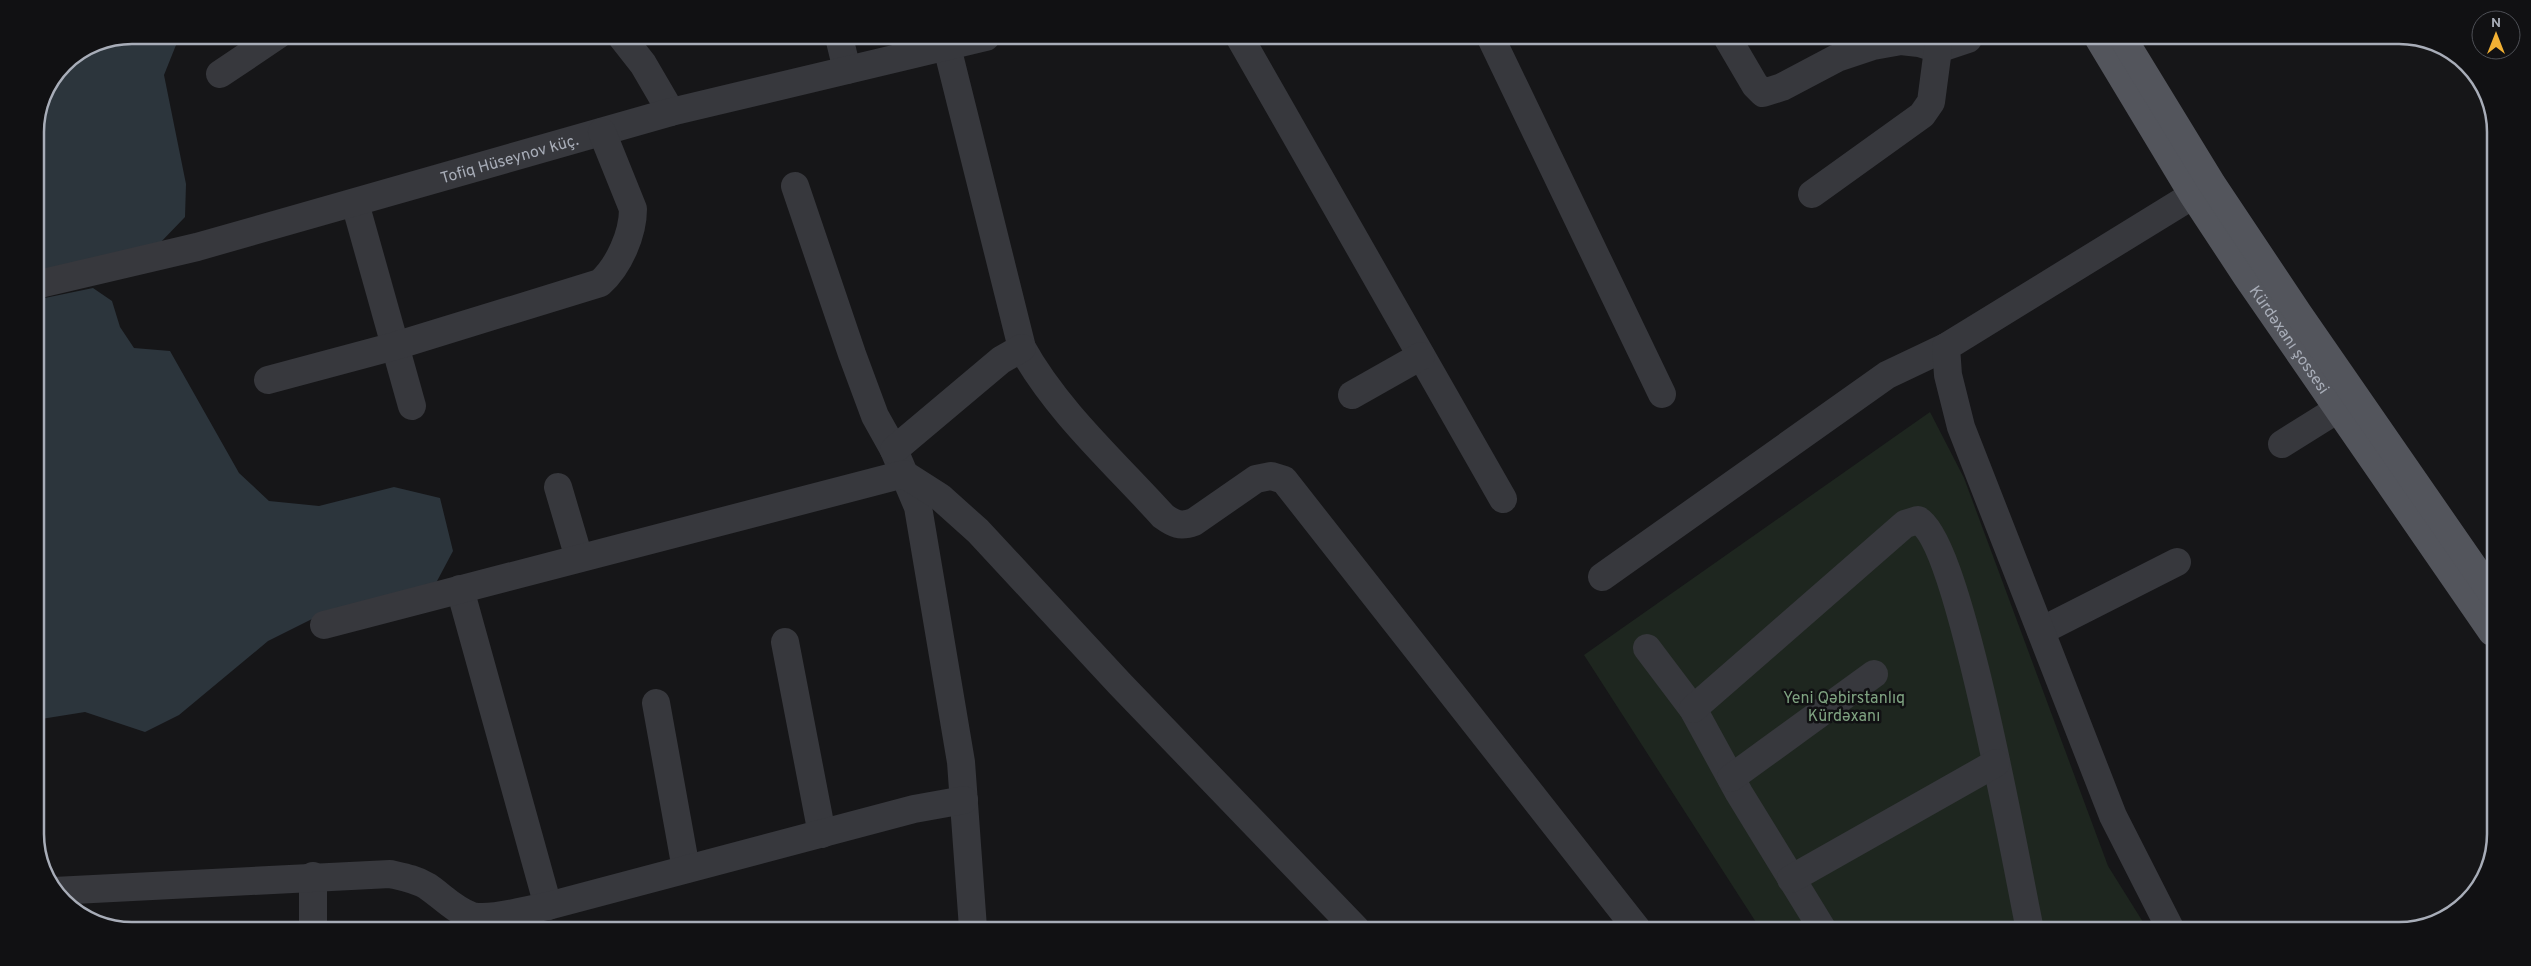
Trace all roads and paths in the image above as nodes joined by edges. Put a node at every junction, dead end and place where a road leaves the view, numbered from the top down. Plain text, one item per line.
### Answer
1 (265, 44) edge
2 (627, 44) edge
3 (841, 44) edge
4 (956, 44) edge
5 (1243, 44) edge
6 (1494, 44) edge
7 (1731, 44) edge
8 (1869, 44) edge
9 (1922, 44) edge
10 (1953, 44) edge
11 (2101, 44) edge
12 (2126, 44) edge
13 (947, 46) junction
14 (1938, 49) junction
15 (847, 70) junction
16 (220, 74) dead end
17 (672, 112) junction
18 (602, 132) junction
19 (795, 186) dead end
20 (1812, 194) dead end
21 (2193, 195) junction
22 (355, 203) junction
23 (44, 283) edge
24 (395, 346) junction
25 (1946, 347) junction
26 (1022, 348) junction
27 (1421, 356) junction
28 (268, 380) dead end
29 (1662, 394) dead end
30 (1352, 395) dead end
31 (412, 406) dead end
32 (2338, 409) junction
33 (2282, 444) dead end
34 (899, 462) junction
35 (558, 487) dead end
36 (1503, 499) dead end
37 (579, 558) junction
38 (2177, 562) dead end
39 (1602, 577) dead end
40 (2487, 585) edge
41 (460, 589) junction
42 (324, 625) dead end
43 (2487, 625) edge
44 (2041, 631) junction
45 (785, 642) dead end
46 (1646, 648) dead end
47 (1874, 674) dead end
48 (656, 703) dead end
49 (1692, 709) junction
50 (1996, 763) junction
51 (1731, 778) junction
52 (964, 800) junction
53 (822, 834) junction
54 (686, 869) junction
55 (313, 876) junction
56 (1792, 879) junction
57 (64, 890) edge
58 (548, 906) junction
59 (313, 922) edge
60 (973, 922) edge
61 (1349, 922) edge
62 (1631, 922) edge
63 (1818, 922) edge
64 (2028, 922) edge
65 (2167, 922) edge

1 - 16 street
2 - 17 street
3 - 15 street
4 - 13 street, Tofiq Hüseynov küç.
5 - 27 street
6 - 29 street
7 - 8 street
9 - 14 street
10 - 14 street
11 - 21 main road, Kürdəxanı şossesi
12 - 40 main road, Kürdəxanı şossesi
13 - 15 street, Tofiq Hüseynov küç.
13 - 26 street
14 - 20 street
15 - 17 street, Tofiq Hüseynov küç.
17 - 18 street, Tofiq Hüseynov küç.
18 - 22 street, Tofiq Hüseynov küç.
18 - 24 street
19 - 34 street
21 - 25 street
21 - 32 main road, Kürdəxanı şossesi
22 - 23 street, Tofiq Hüseynov küç.
22 - 24 street
24 - 28 street
24 - 31 street
25 - 39 street
25 - 44 street
26 - 34 street
26 - 62 street
27 - 30 street
27 - 36 street
32 - 33 street
32 - 43 main road, Kürdəxanı şossesi
34 - 37 street
34 - 52 street
34 - 61 street
35 - 37 street
37 - 41 street
38 - 44 street
41 - 42 street
41 - 58 street
44 - 65 street
45 - 53 street
46 - 49 street
47 - 51 street
48 - 54 street
49 - 50 street
49 - 51 street
50 - 56 street
50 - 64 street
51 - 56 street
52 - 53 street
52 - 60 street
53 - 54 street
54 - 58 street
55 - 57 street
55 - 58 street
55 - 59 street
56 - 63 street

